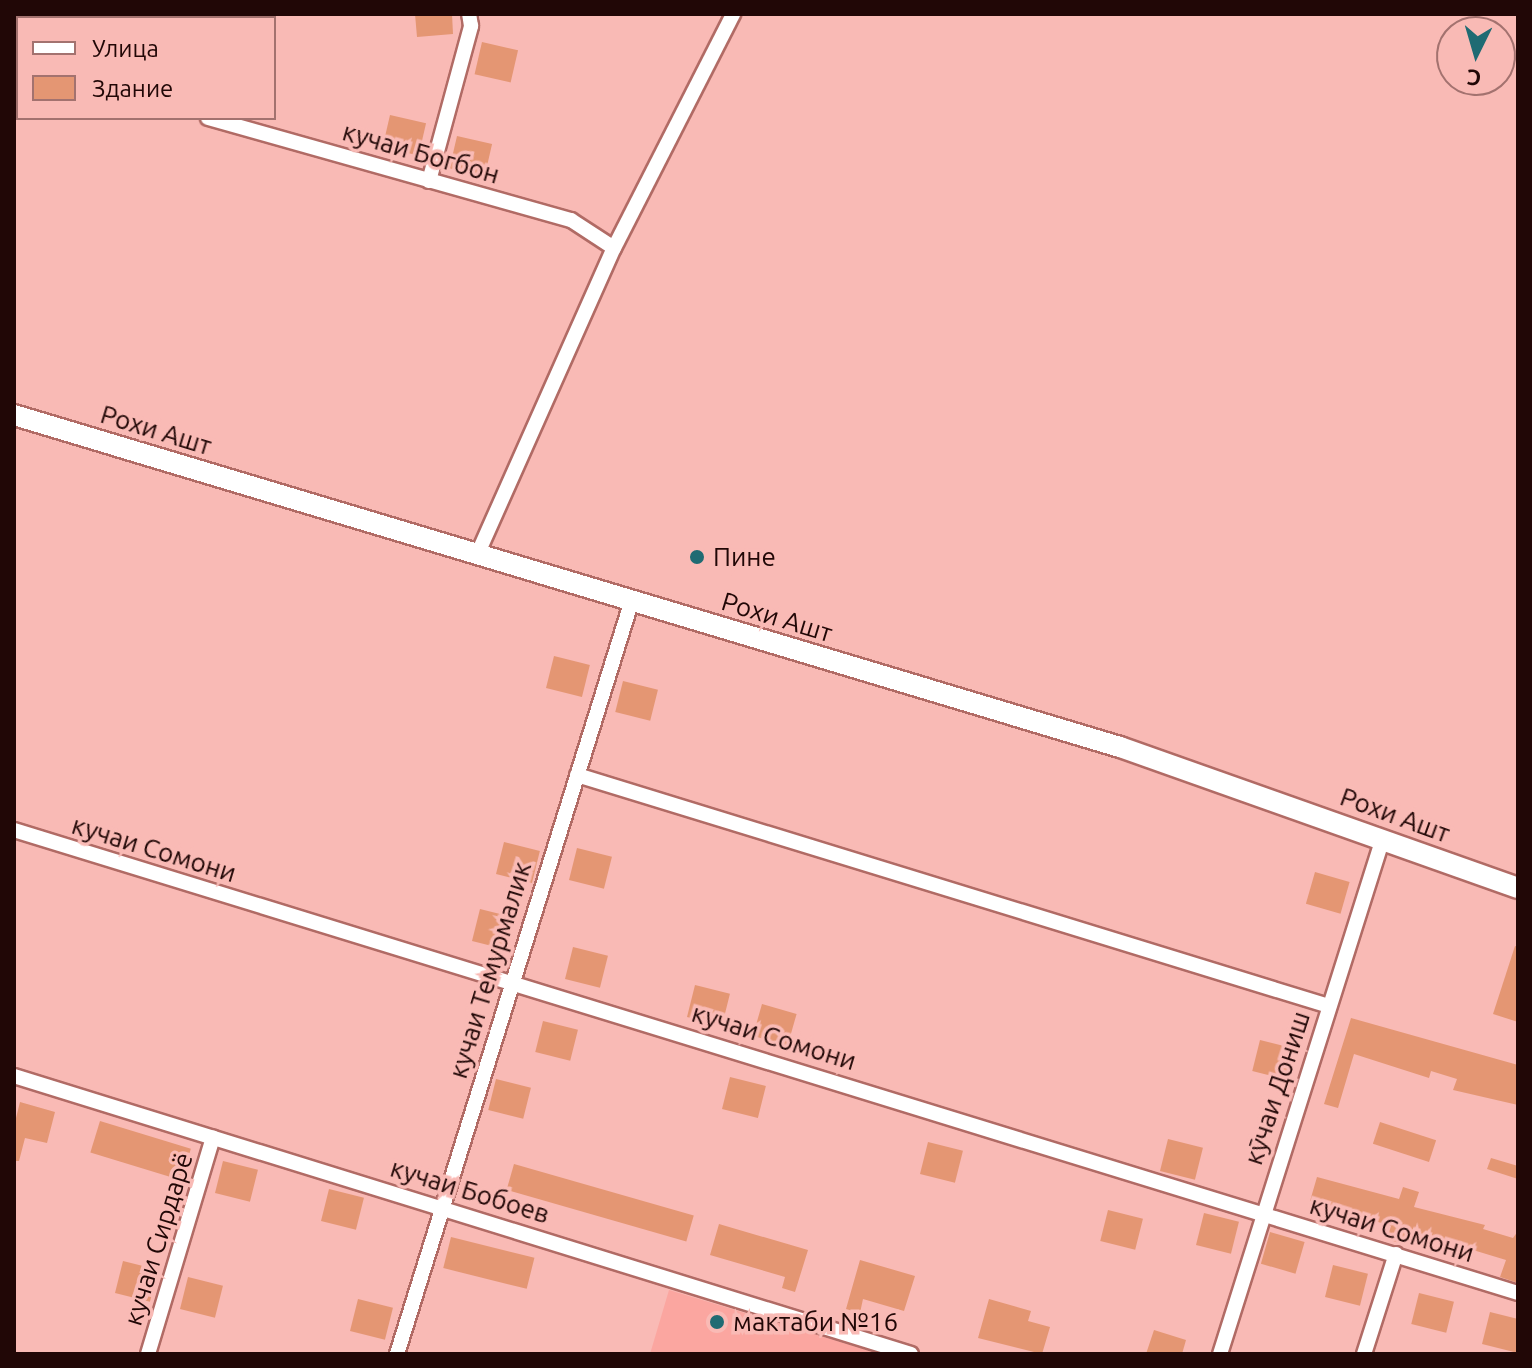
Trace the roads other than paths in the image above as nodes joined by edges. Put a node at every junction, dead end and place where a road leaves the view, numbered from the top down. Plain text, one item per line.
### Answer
1 (469, 14) edge
2 (733, 14) edge
3 (215, 120) edge
4 (429, 181) junction
5 (614, 248) junction
6 (14, 415) edge
7 (478, 553) junction
8 (632, 600) junction
9 (577, 775) junction
10 (14, 830) edge
11 (1383, 838) junction
12 (1518, 888) edge
13 (512, 981) junction
14 (1329, 1006) junction
15 (14, 1076) edge
16 (213, 1138) junction
17 (441, 1207) junction
18 (1262, 1215) junction
19 (1396, 1254) junction
20 (1518, 1293) edge
21 (148, 1354) edge
22 (397, 1354) edge
23 (911, 1354) edge
24 (1220, 1354) edge
25 (1364, 1354) edge

1 - 4 street
2 - 5 street
3 - 4 street, кучаи Богбон
4 - 5 street, кучаи Богбон
5 - 7 street
6 - 7 main road, Рохи Ашт
7 - 8 main road, Рохи Ашт
8 - 9 street, кучаи Темурмалик
8 - 11 main road, Рохи Ашт
9 - 13 street, кучаи Темурмалик
9 - 14 street
10 - 13 street, кучаи Сомони
11 - 12 main road, Рохи Ашт
11 - 14 street, кӯчаи Дониш
13 - 17 street, кучаи Темурмалик
13 - 18 street, кучаи Сомони
14 - 18 street, кӯчаи Дониш
15 - 16 street, кучаи Бобоев
16 - 17 street, кучаи Бобоев
16 - 21 street, кучаи Сирдарё
17 - 22 street, кучаи Темурмалик
17 - 23 street, кучаи Бобоев
18 - 19 street, кучаи Сомони
18 - 24 street, кӯчаи Дониш
19 - 20 street, кучаи Сомони
19 - 25 street

